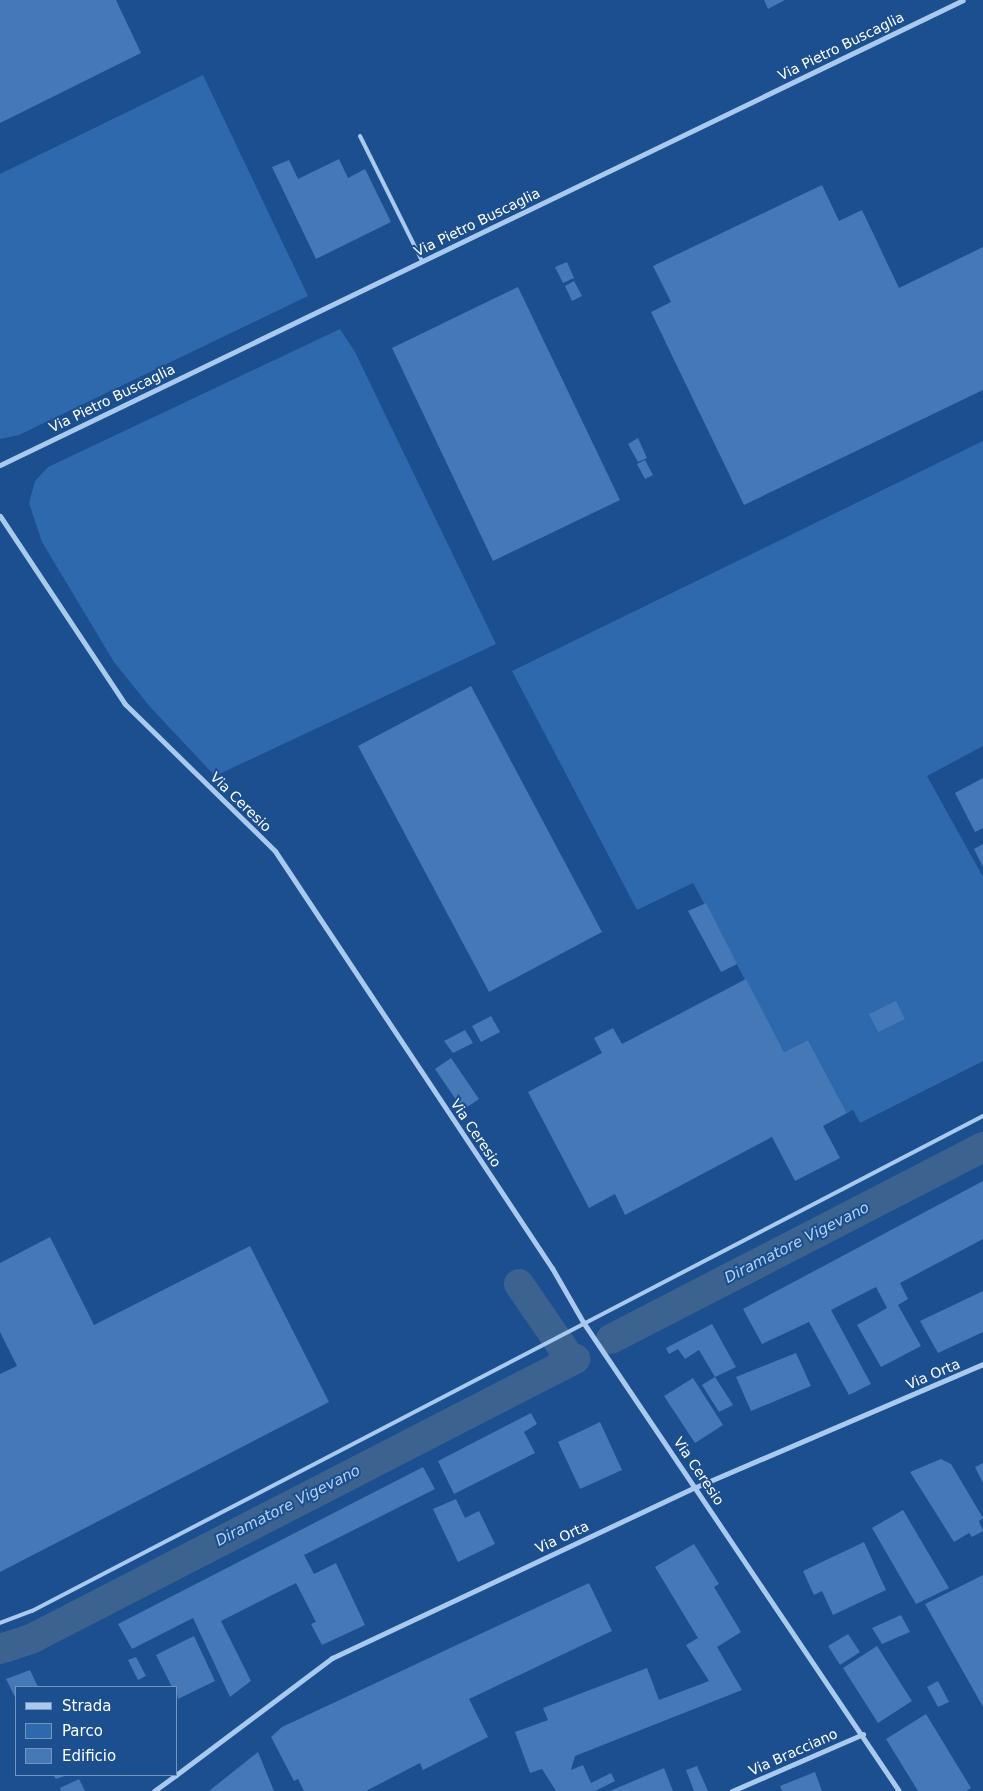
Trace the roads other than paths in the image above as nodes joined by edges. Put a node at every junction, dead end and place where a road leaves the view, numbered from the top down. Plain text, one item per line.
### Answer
1 (963, 0) edge
2 (360, 136) dead end
3 (422, 261) junction
4 (0, 465) edge
5 (0, 516) edge
6 (983, 1116) edge
7 (583, 1322) junction
8 (983, 1364) edge
9 (696, 1488) junction
10 (0, 1623) edge
11 (863, 1734) junction
12 (178, 1774) edge
13 (175, 1776) edge
14 (154, 1791) edge
15 (732, 1791) edge
16 (899, 1791) edge

1 - 3 street, Via Pietro Buscaglia
2 - 3 lane
3 - 4 street, Via Pietro Buscaglia
5 - 7 street, Via Ceresio
6 - 7 lane
7 - 9 street, Via Ceresio
7 - 10 lane
8 - 9 street, Via Orta
9 - 11 street, Via Ceresio
9 - 12 street, Via Orta
11 - 15 street, Via Bracciano
11 - 16 street, Via Ceresio
13 - 14 street, Via Orta

